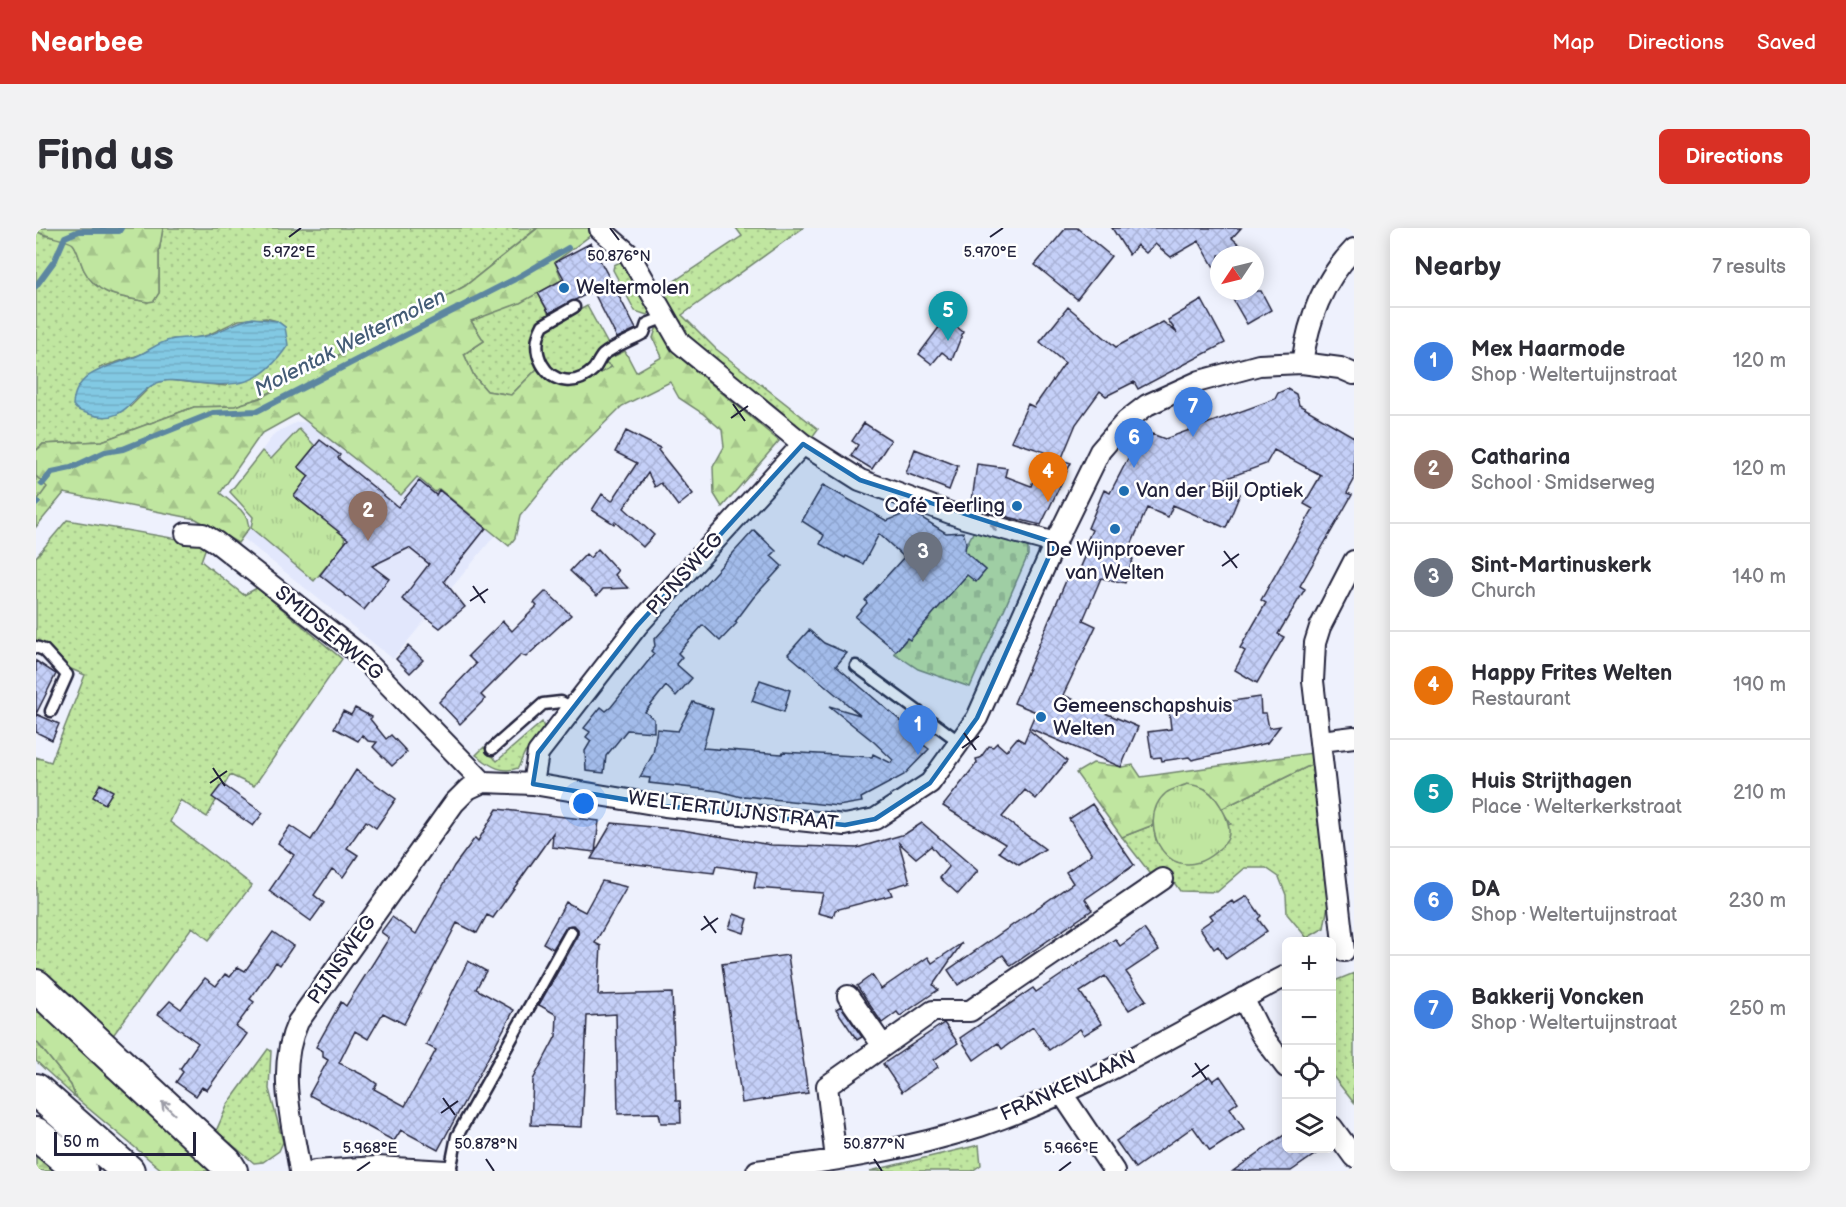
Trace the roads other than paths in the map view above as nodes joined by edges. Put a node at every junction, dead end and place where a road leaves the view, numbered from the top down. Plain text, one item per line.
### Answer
1 (600, 229) edge
2 (1354, 249) edge
3 (574, 307) dead end
4 (665, 317) junction
5 (1302, 363) junction
6 (1354, 374) edge
7 (803, 444) junction
8 (186, 532) dead end
9 (1055, 543) junction
10 (1354, 561) edge
11 (36, 647) edge
12 (856, 666) dead end
13 (574, 709) junction
14 (51, 711) dead end
15 (1354, 737) edge
16 (1321, 741) junction
17 (961, 743) junction
18 (492, 749) dead end
19 (483, 782) junction
20 (533, 784) junction
21 (1163, 879) dead end
22 (571, 932) dead end
23 (1343, 952) edge
24 (1282, 978) edge
25 (36, 986) edge
26 (848, 996) dead end
27 (1243, 998) junction
28 (883, 1046) junction
29 (1282, 1061) edge
30 (36, 1090) edge
31 (1061, 1092) junction
32 (1336, 1132) edge
33 (36, 1134) edge
34 (1354, 1157) edge
35 (827, 1164) edge
36 (81, 1171) edge
37 (128, 1171) edge
38 (231, 1171) edge
39 (300, 1171) edge
40 (315, 1171) edge
41 (449, 1171) edge
42 (757, 1171) edge
43 (1114, 1171) edge

1 - 4 street
2 - 5 street
3 - 4 lane
4 - 7 street
5 - 6 street, WELTERTUIJNSTRAAT
5 - 9 street, WELTERTUIJNSTRAAT
9 -> 7 street
7 - 13 street, PIJNSWEG
8 - 19 street, SMIDSERWEG
9 - 17 street, WELTERTUIJNSTRAAT
10 - 16 street
11 - 14 lane
12 - 17 lane
13 - 18 lane
13 - 20 street, PIJNSWEG
15 - 16 street
16 - 23 street
17 - 20 street, WELTERTUIJNSTRAAT
19 - 20 street, WELTERTUIJNSTRAAT
19 - 39 street, PIJNSWEG
21 - 28 street
22 - 41 lane
24 - 27 street, FRANKENLAAN
38 -> 25 main road
26 - 28 street
27 - 29 street
27 - 31 street, FRANKENLAAN
28 - 35 street
30 - 37 main road
31 - 35 street, FRANKENLAAN
31 - 43 street
32 - 34 street
33 - 36 main road
35 - 42 street, FRANKENLAAN
40 - 41 street

